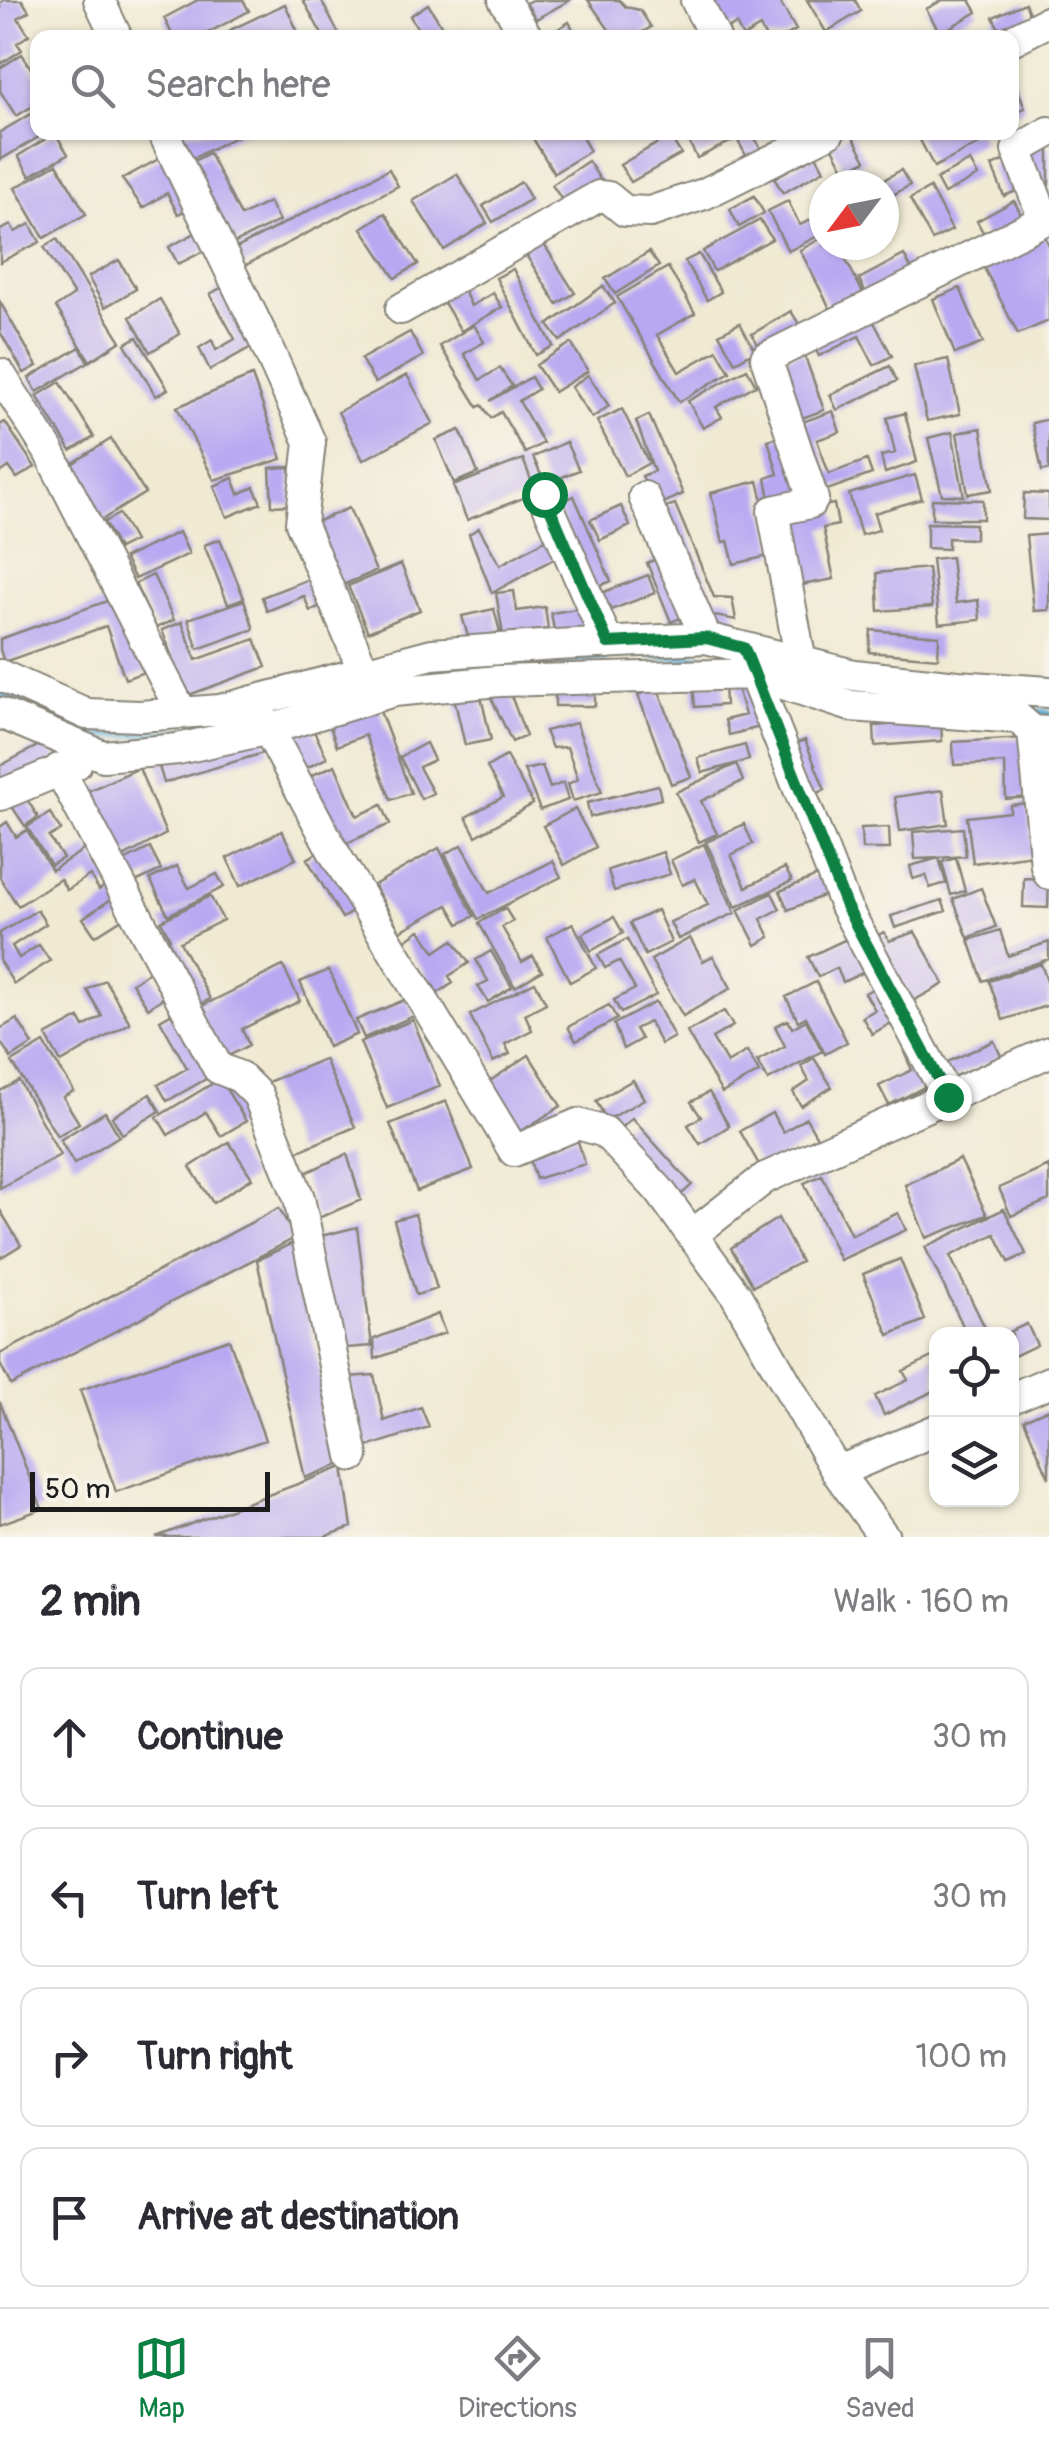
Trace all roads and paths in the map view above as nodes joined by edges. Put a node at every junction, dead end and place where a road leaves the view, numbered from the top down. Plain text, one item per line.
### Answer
1 (99, 0) edge
2 (504, 0) edge
3 (696, 0) edge
4 (1049, 21) edge
5 (113, 30) edge
6 (523, 30) edge
7 (711, 30) edge
8 (1019, 36) edge
9 (1049, 132) edge
10 (168, 140) edge
11 (794, 140) edge
12 (769, 146) edge
13 (402, 309) dead end
14 (0, 374) edge
15 (544, 494) dead end
16 (644, 498) dead end
17 (706, 638) junction
18 (673, 640) junction
19 (602, 643) junction
20 (748, 661) junction
21 (802, 662) junction
22 (364, 672) junction
23 (0, 674) edge
24 (683, 675) junction
25 (611, 678) junction
26 (1049, 692) edge
27 (0, 713) edge
28 (182, 713) junction
29 (260, 714) junction
30 (1041, 731) edge
31 (104, 756) junction
32 (60, 769) junction
33 (0, 795) edge
34 (1049, 874) edge
35 (1049, 1052) edge
36 (948, 1097) junction
37 (692, 1235) junction
38 (1049, 1382) edge
39 (1019, 1395) edge
40 (929, 1433) edge
41 (353, 1456) dead end
42 (837, 1472) junction
43 (884, 1537) edge

1 - 5 street
2 - 6 street
3 - 7 street
4 - 8 street
9 - 21 street
10 - 22 street
11 - 12 street
12 - 13 street
14 - 28 street
15 - 19 street
16 - 17 street
17 - 18 street
17 - 20 street
18 - 19 street
18 - 24 street
19 - 22 street
19 - 25 street
20 - 21 street
20 - 24 street
20 - 30 street
20 - 36 street
21 - 26 street
22 - 29 street
23 - 28 street
24 - 25 street
25 - 29 street
27 - 31 street
28 - 29 street
29 - 31 street
29 - 37 street
30 - 34 street
31 - 32 street
32 - 33 street
32 - 41 street
35 - 36 street
36 - 37 street
37 - 42 street
38 - 39 street
40 - 42 street
42 - 43 street

